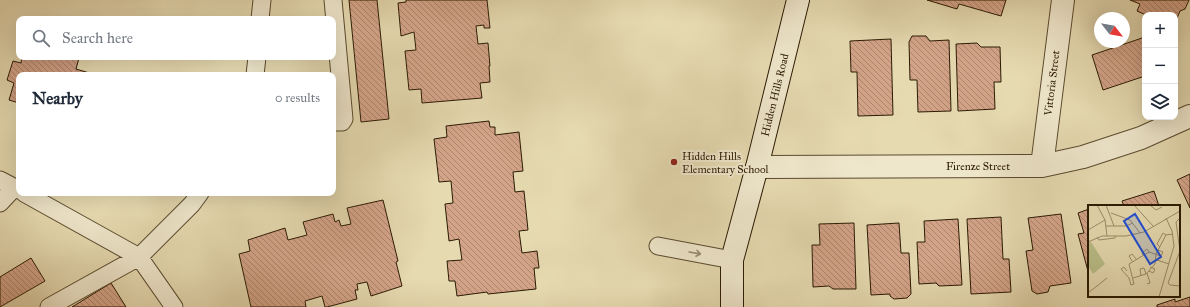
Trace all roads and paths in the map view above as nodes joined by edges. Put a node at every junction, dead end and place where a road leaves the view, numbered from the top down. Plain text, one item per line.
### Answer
1 (262, 0) edge
2 (333, 0) edge
3 (798, 0) edge
4 (1063, 0) edge
5 (260, 16) edge
6 (334, 16) edge
7 (336, 32) edge
8 (257, 60) edge
9 (255, 72) edge
10 (1190, 116) edge
11 (336, 122) edge
12 (1042, 166) junction
13 (757, 167) junction
14 (14, 188) edge
15 (28, 196) edge
16 (198, 196) edge
17 (0, 203) edge
18 (658, 246) dead end
19 (139, 257) junction
20 (732, 260) junction
21 (49, 307) edge
22 (174, 307) edge
23 (732, 307) edge

1 - 5 lane
2 - 6 lane
3 - 13 street, Hidden Hills Road
4 - 12 street, Vittoria Street
7 - 11 lane
8 - 9 lane
10 - 12 street, Firenze Street
12 - 13 street, Firenze Street
13 - 20 street, Hidden Hills Road
14 - 17 lane
15 - 19 lane
16 - 19 lane
18 -> 20 lane
19 - 21 lane
19 - 22 lane
20 - 23 street, Hidden Hills Road

